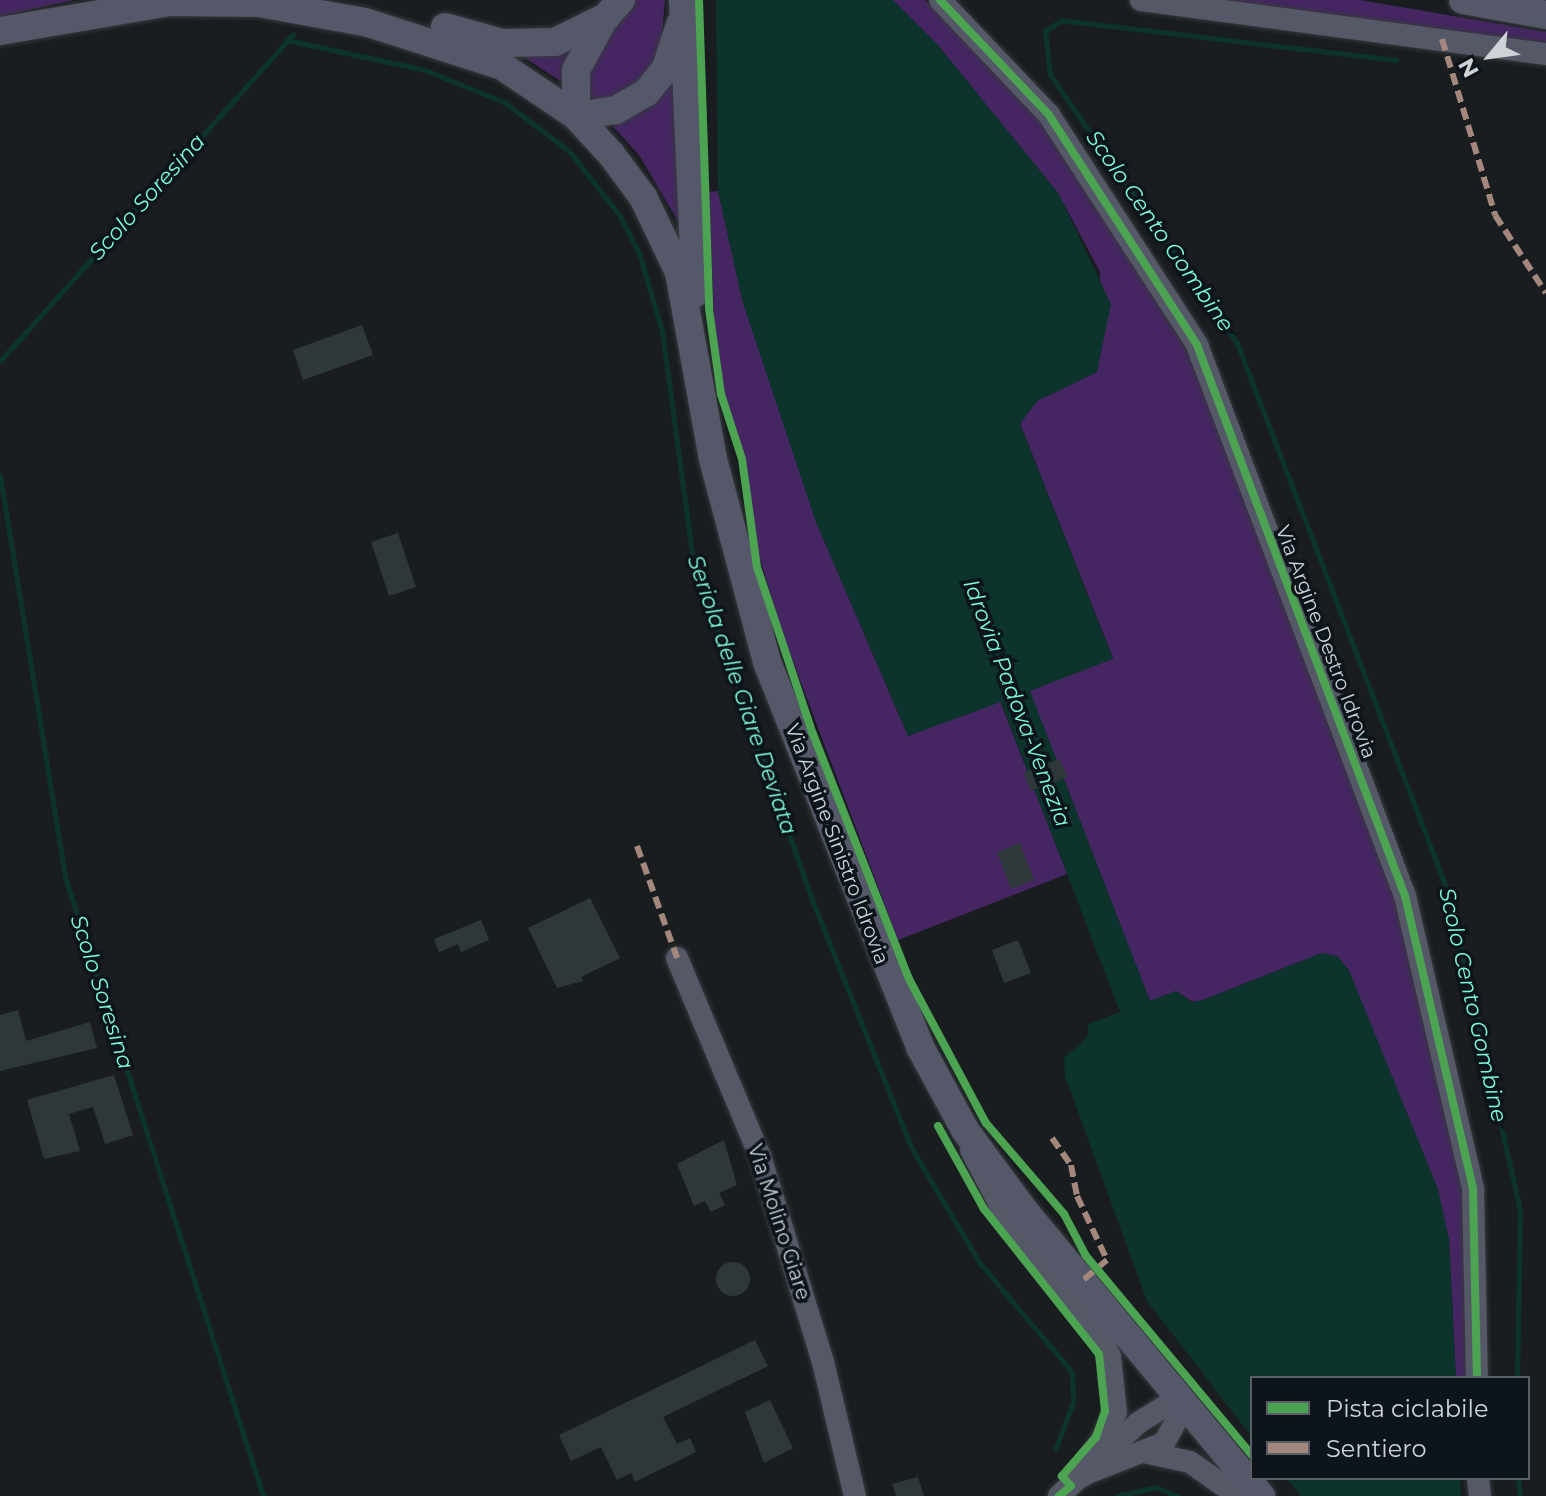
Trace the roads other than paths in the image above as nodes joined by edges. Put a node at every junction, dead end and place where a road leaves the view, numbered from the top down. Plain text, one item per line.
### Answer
1 (940, 0) edge
2 (1141, 0) edge
3 (1463, 0) edge
4 (614, 8) edge
5 (680, 8) edge
6 (1546, 15) edge
7 (365, 22) junction
8 (0, 31) edge
9 (1546, 54) edge
10 (576, 116) junction
11 (700, 382) junction
12 (677, 958) dead end
13 (965, 1130) junction
14 (1477, 1376) edge
15 (1186, 1403) junction
16 (1143, 1452) junction
17 (1071, 1486) edge
18 (855, 1496) edge
19 (1238, 1496) edge
20 (1261, 1496) edge

1 - 14 street, Via Argine Destro Idrovia
2 - 9 street
3 - 6 main road
4 - 7 main road
4 - 10 main road
5 - 10 main road
5 - 11 main road
7 - 8 main road
7 - 10 main road
10 - 11 main road, Via Argine Sinistro Idrovia
11 - 13 main road, Via Argine Sinistro Idrovia
12 - 18 street, Via Molino Giare
13 - 15 main road, Via Argine Sinistro Idrovia
13 - 17 street
15 - 16 street
15 - 17 street
15 - 20 main road, Via Argine Sinistro Idrovia
16 - 17 street
16 - 19 street

